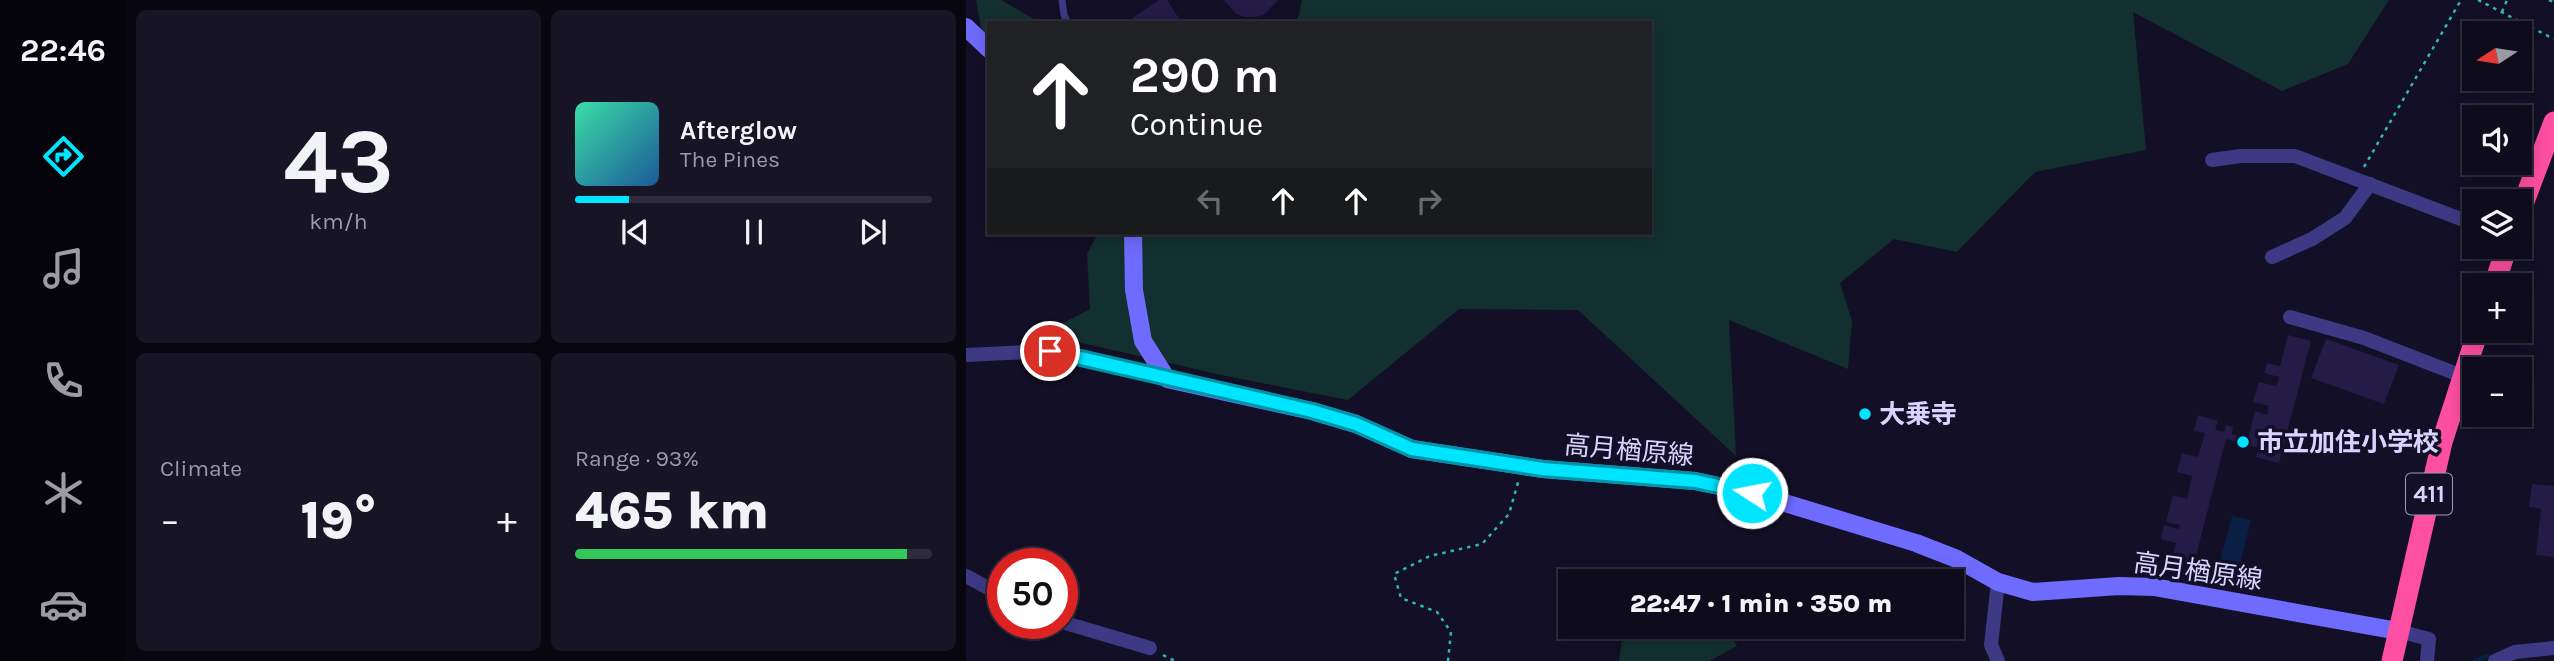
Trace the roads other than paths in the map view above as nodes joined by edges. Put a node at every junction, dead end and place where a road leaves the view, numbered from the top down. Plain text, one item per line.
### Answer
1 (1062, 0) edge
2 (1067, 21) edge
3 (966, 27) edge
4 (987, 47) edge
5 (2554, 122) edge
6 (2213, 160) dead end
7 (2363, 181) junction
8 (2529, 189) edge
9 (2462, 219) edge
10 (1133, 235) edge
11 (2272, 257) dead end
12 (2290, 317) dead end
13 (966, 355) edge
14 (2462, 376) joint
15 (1167, 379) junction
16 (966, 576) edge
17 (1998, 582) junction
18 (987, 587) edge
19 (1078, 627) edge
20 (2398, 631) junction
21 (1150, 648) dead end
22 (2554, 648) edge
23 (1998, 661) edge
24 (2392, 661) edge
25 (2427, 661) edge
26 (2496, 661) edge

1 - 2 lane
3 - 4 main road
5 - 8 highway
6 - 7 street
7 - 9 street
7 - 11 street
10 - 15 main road
12 - 14 street
13 - 15 street
14 - 20 highway, 411
15 - 17 main road, 高月楢原線
16 - 18 street
17 - 20 main road, 高月楢原線
17 - 23 street
19 - 21 street
20 - 24 highway, 411
20 - 25 street
22 - 26 street

